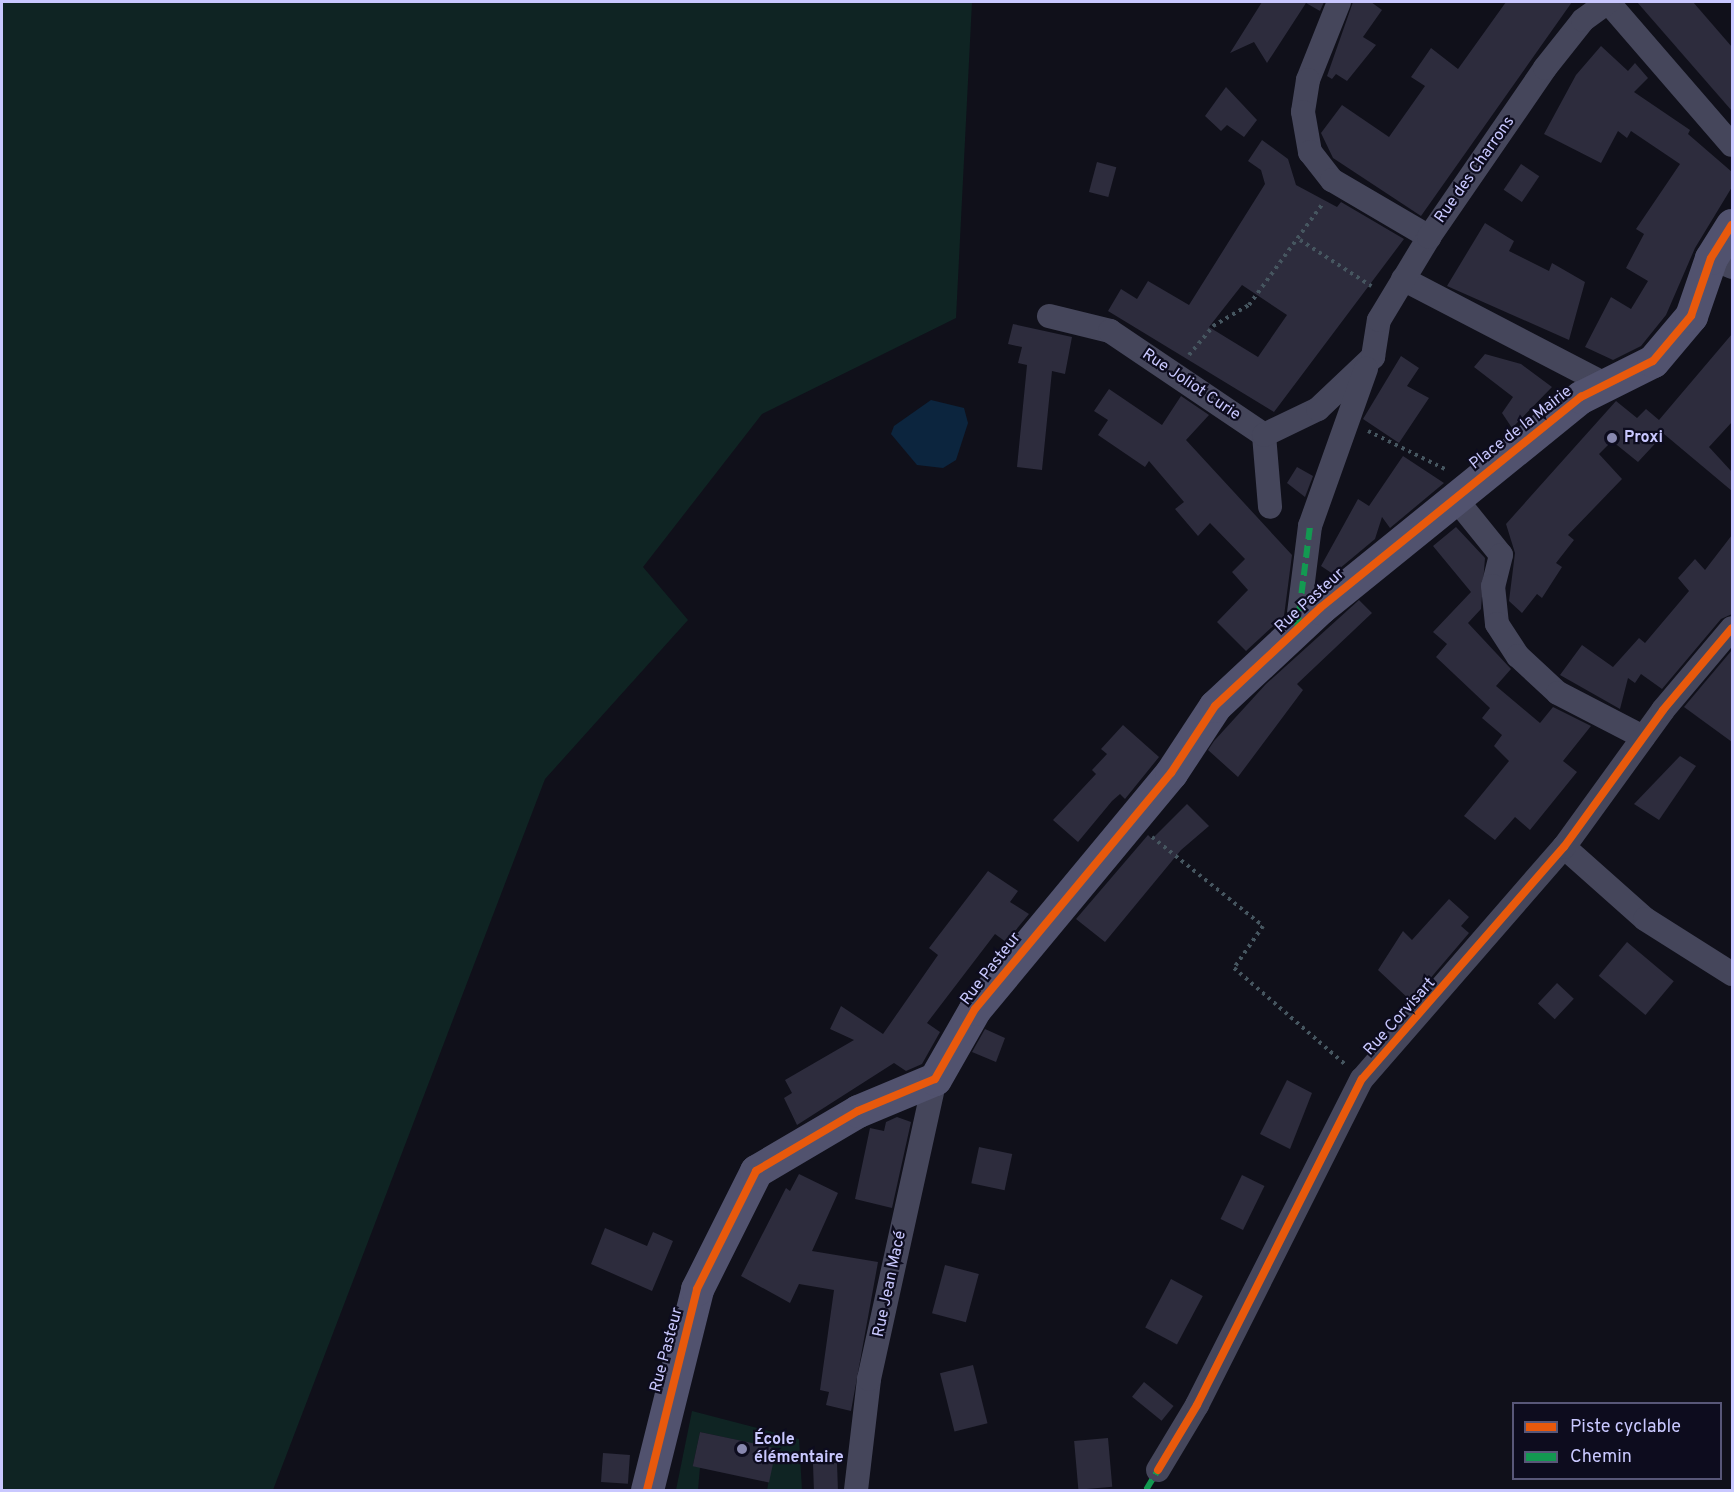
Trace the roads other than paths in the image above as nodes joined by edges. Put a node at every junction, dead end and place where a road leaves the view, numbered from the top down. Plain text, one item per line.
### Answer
1 (1339, 2) edge
2 (1608, 2) edge
3 (1732, 145) edge
4 (1732, 225) edge
5 (1429, 237) junction
6 (1722, 263) edge
7 (1397, 288) junction
8 (1050, 316) dead end
9 (1373, 357) junction
10 (1607, 385) junction
11 (1264, 435) junction
12 (1462, 492) junction
13 (1270, 507) dead end
14 (1732, 628) edge
15 (1297, 629) junction
16 (1643, 738) junction
17 (1564, 847) junction
18 (1732, 974) edge
19 (935, 1079) junction
20 (1158, 1470) dead end
21 (647, 1491) edge
22 (856, 1491) edge

1 - 5 street
2 - 3 street
2 - 5 street, Rue des Charrons
4 - 6 street, Place de la Mairie
5 - 7 street, Rue des Charrons
6 - 10 street, Place de la Mairie
7 - 9 street, Rue des Charrons
7 - 10 street
8 - 11 street, Rue Joliot Curie
9 - 11 street
9 - 15 street, Rue des Charrons
10 - 12 street, Place de la Mairie
11 - 13 street
12 - 15 street, Rue Pasteur
12 - 16 street
14 - 16 street, Rue Corvisart
15 - 19 street, Rue Pasteur
16 - 17 street, Rue Corvisart
17 - 18 street
17 - 20 street, Rue Corvisart
19 - 21 street, Rue Pasteur
19 - 22 street, Rue Jean Macé

